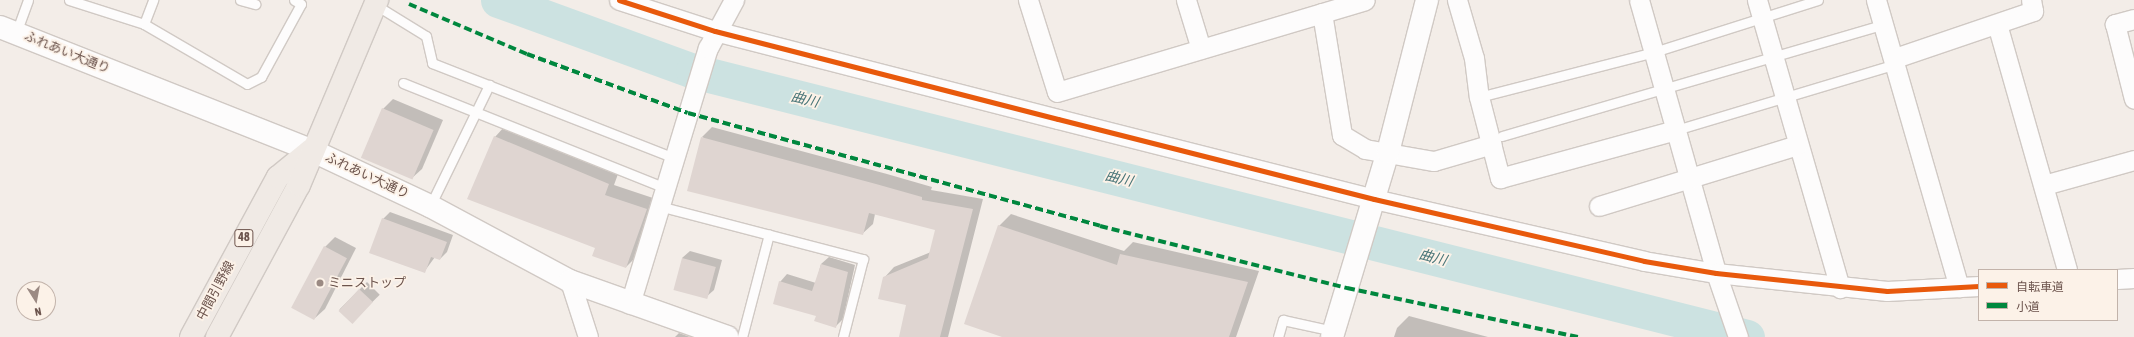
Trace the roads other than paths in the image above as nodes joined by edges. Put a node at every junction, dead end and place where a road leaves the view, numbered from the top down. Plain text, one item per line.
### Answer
1 (28, 0) edge
2 (68, 0) edge
3 (153, 0) edge
4 (240, 0) edge
5 (294, 0) edge
6 (619, 0) edge
7 (734, 0) edge
8 (1028, 0) edge
9 (1186, 0) edge
10 (1365, 0) edge
11 (1427, 0) edge
12 (1456, 0) edge
13 (1639, 0) edge
14 (1818, 0) edge
15 (1876, 0) edge
16 (2031, 0) edge
17 (373, 2) edge
18 (255, 4) dead end
19 (1759, 8) edge
20 (1322, 13) junction
21 (2134, 19) edge
22 (144, 24) junction
23 (1884, 24) junction
24 (1997, 24) junction
25 (8, 30) edge
26 (715, 31) junction
27 (1201, 49) junction
28 (1654, 52) junction
29 (1772, 58) junction
30 (1896, 61) junction
31 (403, 83) dead end
32 (489, 85) junction
33 (1664, 89) junction
34 (1479, 97) junction
35 (1783, 98) junction
36 (2134, 99) edge
37 (475, 114) junction
38 (1676, 130) junction
39 (1497, 140) junction
40 (1797, 145) junction
41 (311, 150) junction
42 (1388, 152) junction
43 (674, 158) junction
44 (2134, 160) edge
45 (1689, 177) junction
46 (2044, 185) junction
47 (665, 188) junction
48 (430, 206) junction
49 (659, 206) junction
50 (1372, 206) junction
51 (1599, 206) dead end
52 (769, 234) junction
53 (2067, 269) edge
54 (1719, 277) junction
55 (2134, 278) edge
56 (2118, 279) edge
57 (570, 281) junction
58 (1978, 286) edge
59 (1959, 287) junction
60 (1840, 288) junction
61 (630, 304) junction
62 (1332, 334) edge
63 (191, 337) edge
64 (217, 337) edge
65 (588, 337) edge
66 (727, 337) edge
67 (742, 337) edge
68 (843, 337) edge
69 (1278, 337) edge
70 (1738, 337) edge

1 - 25 lane
2 - 22 lane
3 - 22 lane
4 - 18 lane
5 - 22 lane
6 - 26 street
7 - 26 street
8 - 27 street
9 - 27 street
10 - 20 street
11 - 42 street
12 - 34 street
13 - 28 street
14 - 19 lane
15 - 23 street
16 - 24 street
17 - 32 lane
17 - 41 main road, 中間引野線 / 48
19 - 28 lane
19 - 29 street
20 - 27 street
20 - 42 street
21 - 36 street
23 - 29 lane
23 - 30 street
24 - 30 street
24 - 46 street
25 - 41 street, ふれあい大通り
26 - 43 street
26 - 50 street
28 - 33 street
28 - 34 lane
29 - 33 lane
29 - 35 street
30 - 35 lane
30 - 59 street
31 - 37 lane
32 - 37 lane
32 - 43 lane
33 - 38 street
33 - 39 lane
34 - 39 street
35 - 38 lane
35 - 40 street
37 - 47 lane
37 - 48 lane
38 - 39 street
38 - 45 street
39 - 42 street
40 - 45 street
40 - 60 street
41 - 48 street, ふれあい大通り
41 - 63 main road, 中間引野線 / 48
41 - 64 main road, 中間引野線 / 48
42 - 50 street
43 - 47 street
44 - 46 street
45 - 51 street
45 - 54 street
46 - 53 street
47 - 49 street
48 - 57 street, ふれあい大通り
49 - 52 lane
49 - 61 street
50 - 54 street
50 - 62 street
52 - 67 lane
52 - 68 lane
54 - 60 street
54 - 70 street
55 - 56 street
57 - 61 street, ふれあい大通り
57 - 65 street
58 - 59 street
59 - 60 street
61 - 66 street, ふれあい大通り
62 - 69 lane

